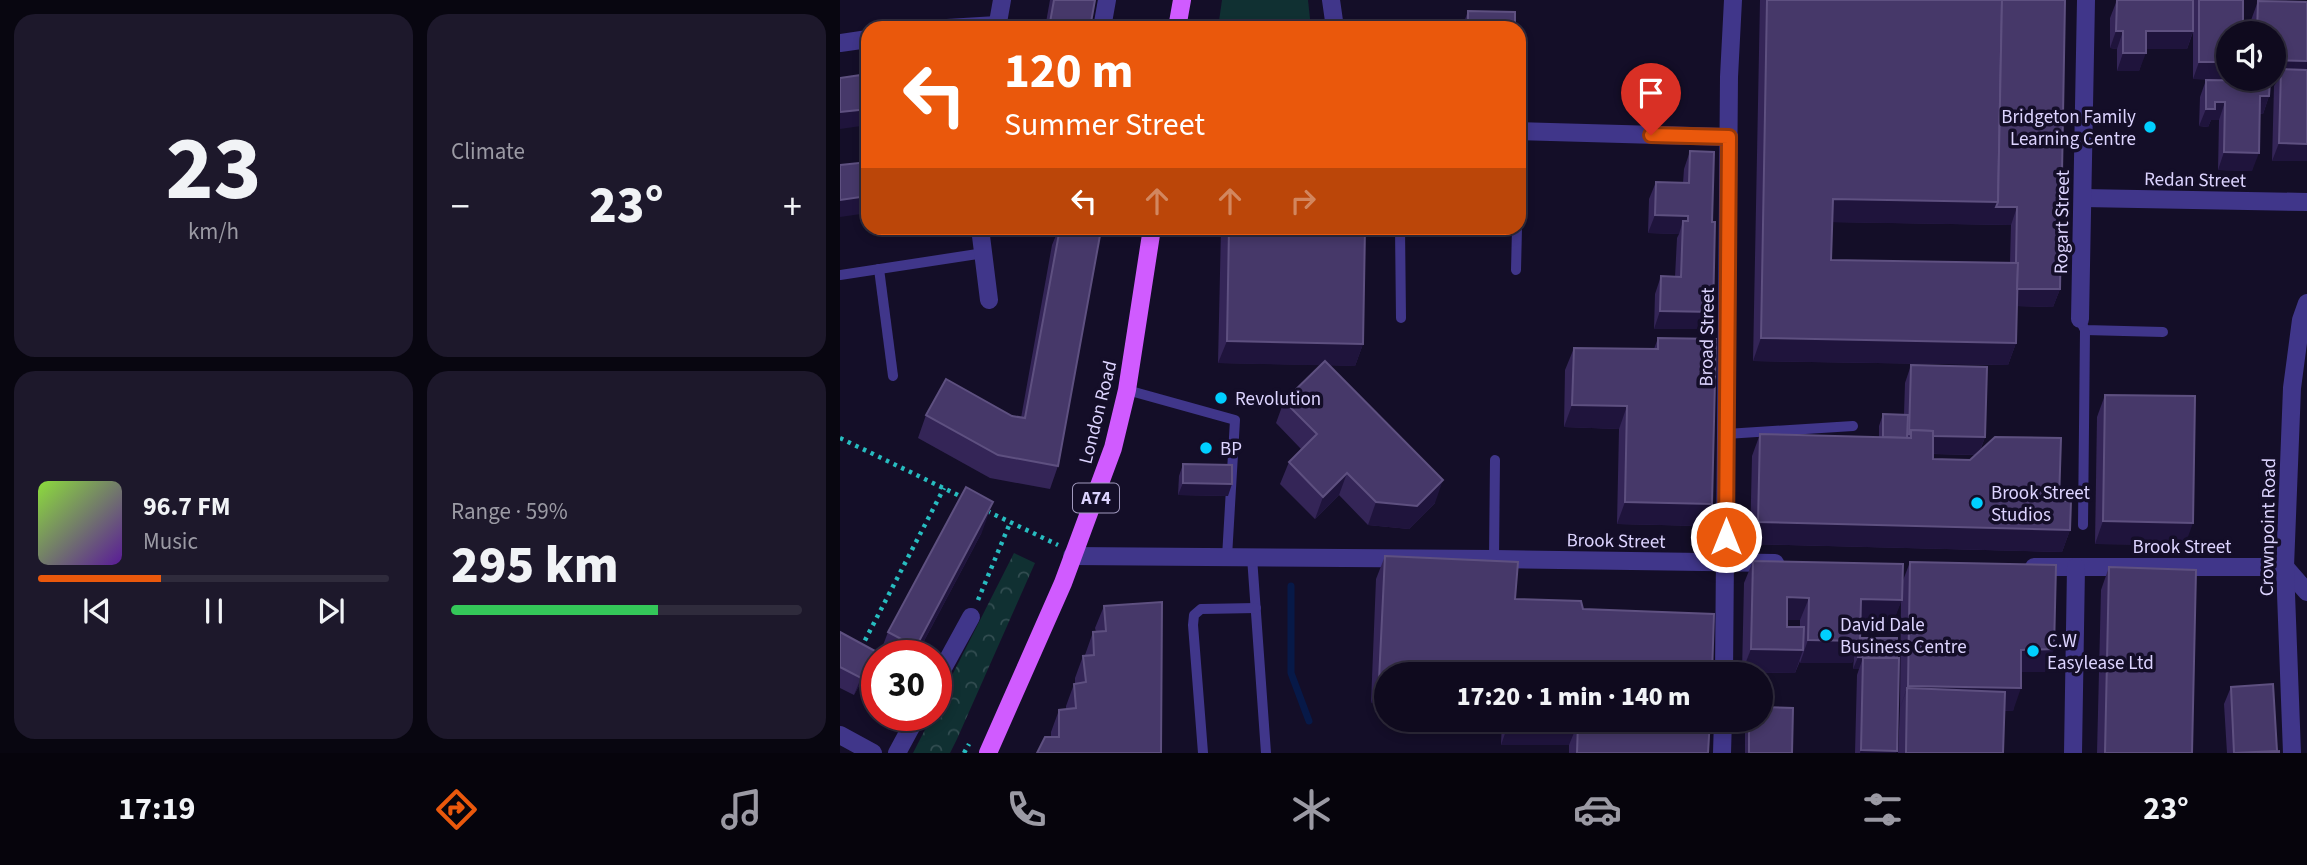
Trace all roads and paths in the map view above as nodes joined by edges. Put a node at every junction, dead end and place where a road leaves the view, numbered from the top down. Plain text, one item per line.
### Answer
1 (1002, 0) edge
2 (1107, 0) edge
3 (1182, 0) edge
4 (1332, 0) edge
5 (1733, 0) edge
6 (2086, 0) edge
7 (998, 21) edge
8 (1103, 21) edge
9 (1178, 21) edge
10 (1334, 21) edge
11 (861, 40) edge
12 (840, 44) edge
13 (1526, 131) edge
14 (1729, 137) junction
15 (2083, 198) junction
16 (2307, 202) edge
17 (981, 235) edge
18 (1151, 235) edge
19 (1400, 235) edge
20 (1517, 235) edge
21 (984, 253) junction
22 (879, 269) junction
23 (1516, 270) dead end
24 (840, 275) edge
25 (989, 300) dead end
26 (2307, 303) edge
27 (1401, 318) dead end
28 (2082, 324) junction
29 (2163, 332) dead end
30 (893, 376) dead end
31 (1127, 390) junction
32 (1853, 426) dead end
33 (1727, 434) junction
34 (840, 438) edge
35 (1495, 460) dead end
36 (944, 488) junction
37 (966, 500) edge
38 (977, 506) edge
39 (1010, 523) junction
40 (2083, 525) dead end
41 (1066, 538) dead end
42 (1067, 552) junction
43 (1227, 557) junction
44 (1252, 557) junction
45 (1494, 559) junction
46 (1726, 562) junction
47 (1793, 563) edge
48 (2022, 566) edge
49 (2076, 567) junction
50 (2285, 567) junction
51 (2307, 592) edge
52 (1256, 608) junction
53 (971, 617) joint
54 (952, 652) edge
55 (858, 653) edge
56 (1724, 662) edge
57 (909, 731) edge
58 (1723, 732) edge
59 (840, 735) edge
60 (970, 741) dead end
61 (873, 753) edge
62 (897, 753) edge
63 (964, 753) edge
64 (988, 753) edge
65 (1203, 753) edge
66 (1266, 753) edge
67 (1722, 753) edge
68 (2073, 753) edge
69 (2292, 753) edge

1 - 7 street
2 - 8 street
3 - 9 main road
4 - 10 street
5 - 14 street, Broad Street
6 - 15 street, Rogart Street
11 - 12 street
13 - 14 street
14 - 33 street, Broad Street
15 - 16 street, Redan Street
15 - 28 street, Rogart Street
17 - 21 street
18 - 31 main road, London Road / A74
19 - 27 lane
20 - 23 lane
21 - 22 lane
21 - 25 street
22 - 24 lane
22 - 30 lane
26 - 50 street, Crownpoint Road
28 - 29 lane
28 - 40 lane
31 - 42 main road, London Road / A74
31 - 43 lane
32 - 33 lane
33 - 46 street, Broad Street
34 - 36 path
35 - 45 lane
36 - 37 path
36 - 55 path
38 - 39 path
39 - 42 path
39 - 53 path
41 - 42 path
42 - 43 street, Brook Street
42 - 64 main road, London Road / A74
43 - 44 street, Brook Street
44 - 45 street, Brook Street
44 - 52 lane
45 - 46 street, Brook Street
46 - 47 street, Brook Street
46 - 56 street, Broad Street
48 - 49 street, Brook Street
49 - 50 street, Brook Street
49 - 68 street
50 - 51 street
50 - 69 street, Crownpoint Road
52 - 65 lane
52 - 66 lane
53 - 54 street
57 - 62 street
58 - 67 street
59 - 61 street
60 - 63 path

